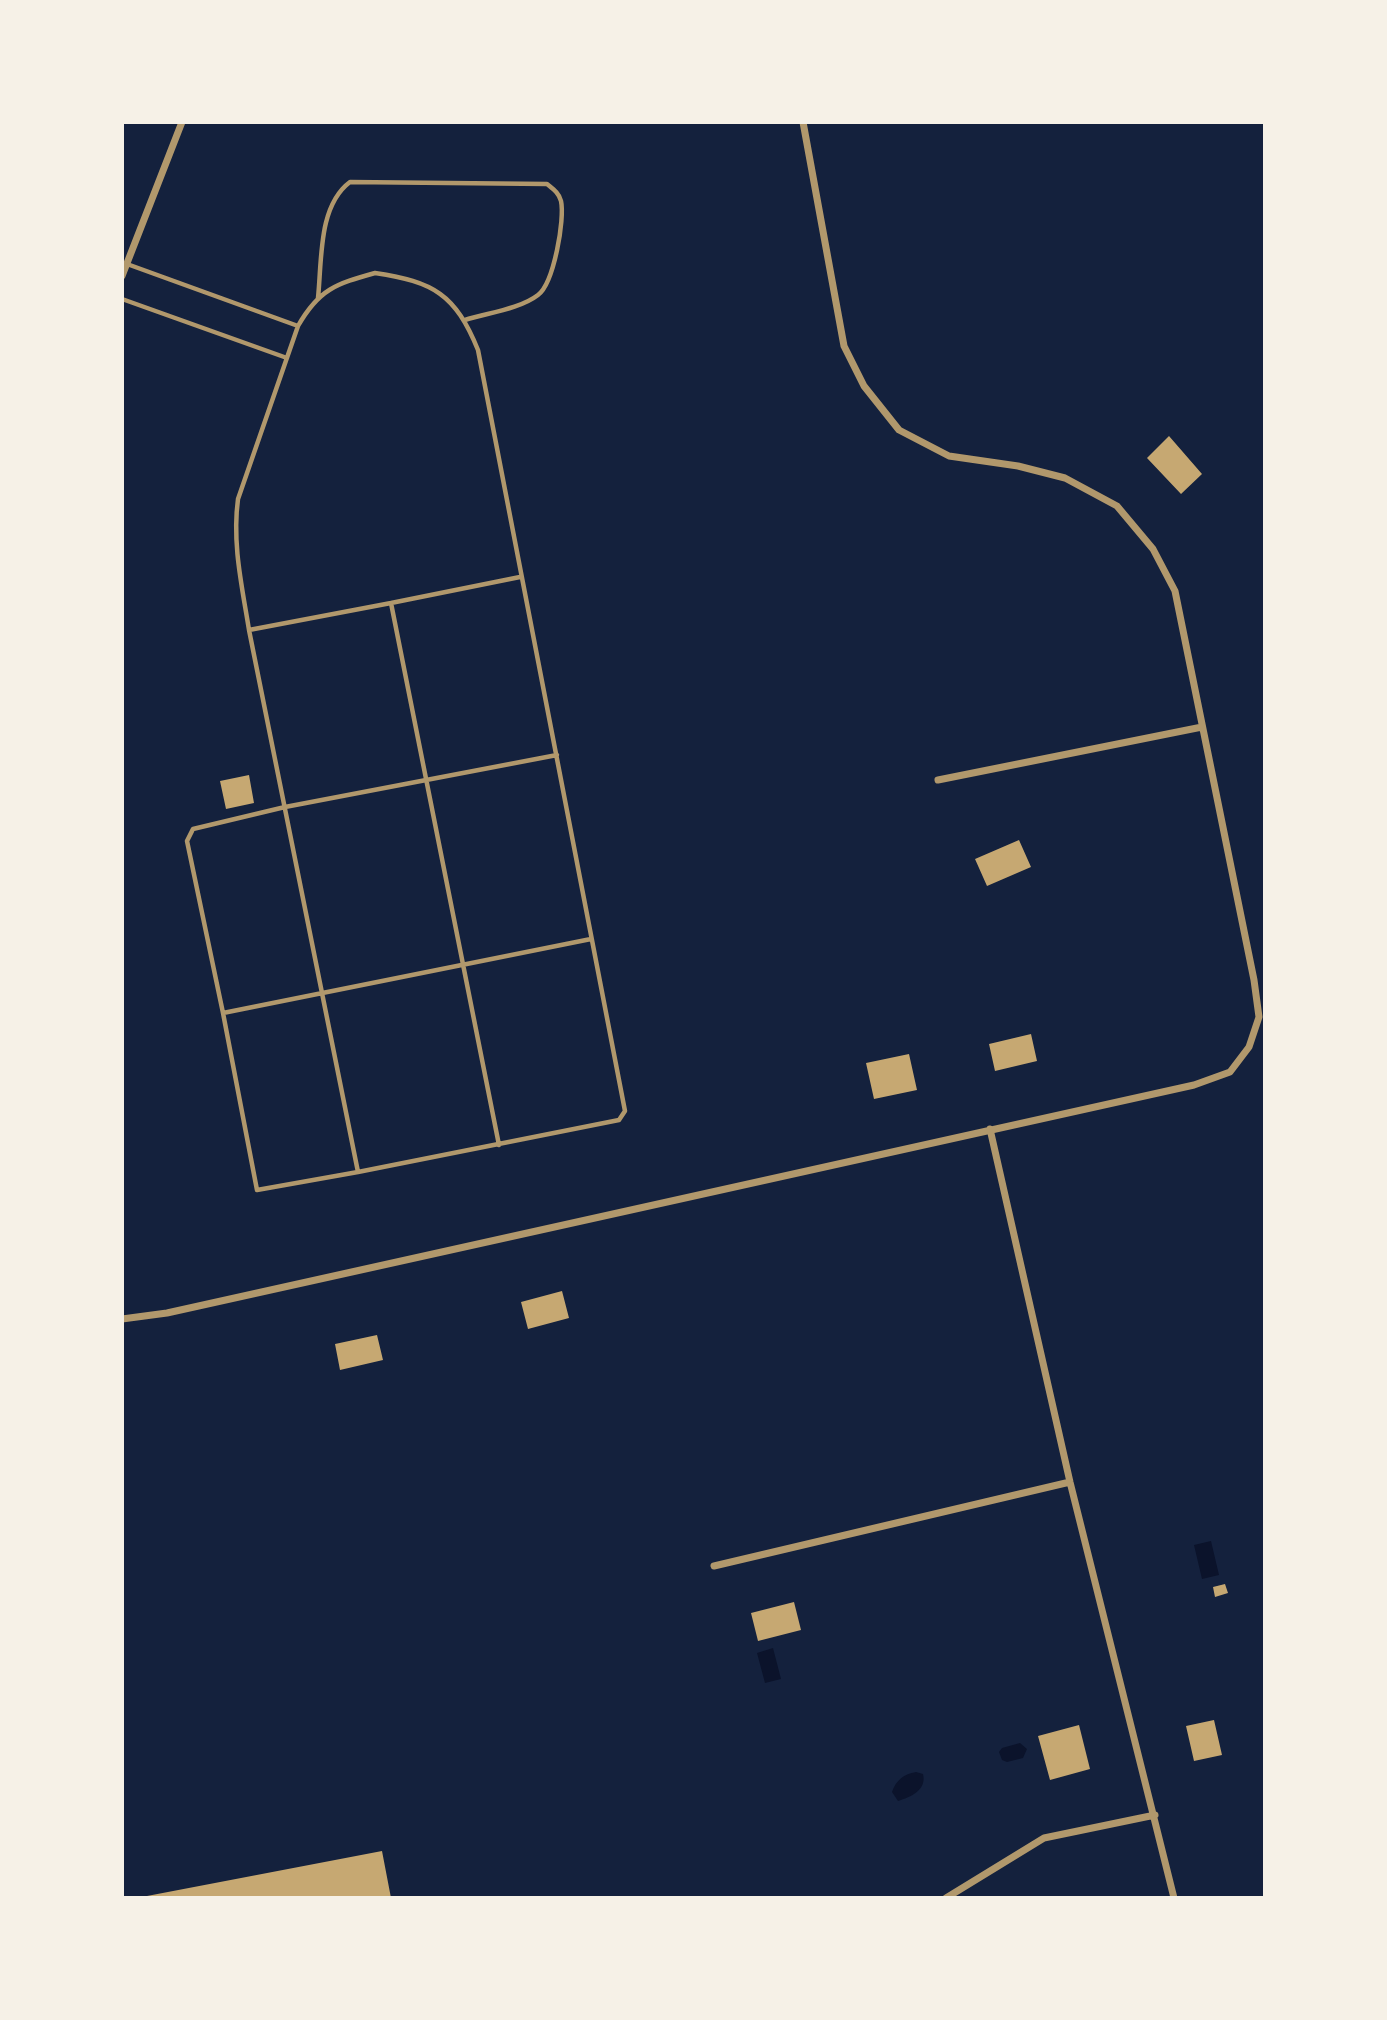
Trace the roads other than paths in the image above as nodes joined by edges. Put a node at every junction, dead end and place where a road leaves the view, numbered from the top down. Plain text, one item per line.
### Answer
1 (182, 122) edge
2 (803, 122) edge
3 (127, 264) junction
4 (122, 276) edge
5 (318, 298) junction
6 (122, 299) edge
7 (465, 320) junction
8 (298, 326) junction
9 (287, 358) junction
10 (520, 577) junction
11 (391, 603) junction
12 (249, 631) junction
13 (1202, 727) junction
14 (557, 755) junction
15 (427, 780) junction
16 (938, 780) dead end
17 (285, 807) junction
18 (591, 939) junction
19 (464, 967) junction
20 (321, 992) junction
21 (223, 1013) junction
22 (990, 1129) junction
23 (499, 1145) junction
24 (358, 1172) junction
25 (122, 1320) edge
26 (1070, 1482) junction
27 (714, 1566) dead end
28 (1155, 1815) junction
29 (946, 1898) edge
30 (1174, 1898) edge

1 - 3 street
2 - 13 street
3 - 4 street
3 - 8 lane
5 - 7 lane
5 - 7 lane
5 - 8 lane
6 - 9 lane
7 - 10 lane
8 - 9 lane
9 - 12 lane
10 - 11 lane
10 - 14 lane
11 - 12 lane
11 - 15 lane
12 - 17 lane
13 - 16 street
13 - 22 street
14 - 15 lane
14 - 18 lane
15 - 17 lane
15 - 19 lane
17 - 20 lane
17 - 21 lane
18 - 19 lane
18 - 23 lane
19 - 20 lane
19 - 23 lane
20 - 21 lane
20 - 24 lane
21 - 24 lane
22 - 25 street
22 - 26 street
23 - 24 lane
26 - 27 street
26 - 28 street
28 - 29 street
28 - 30 street

